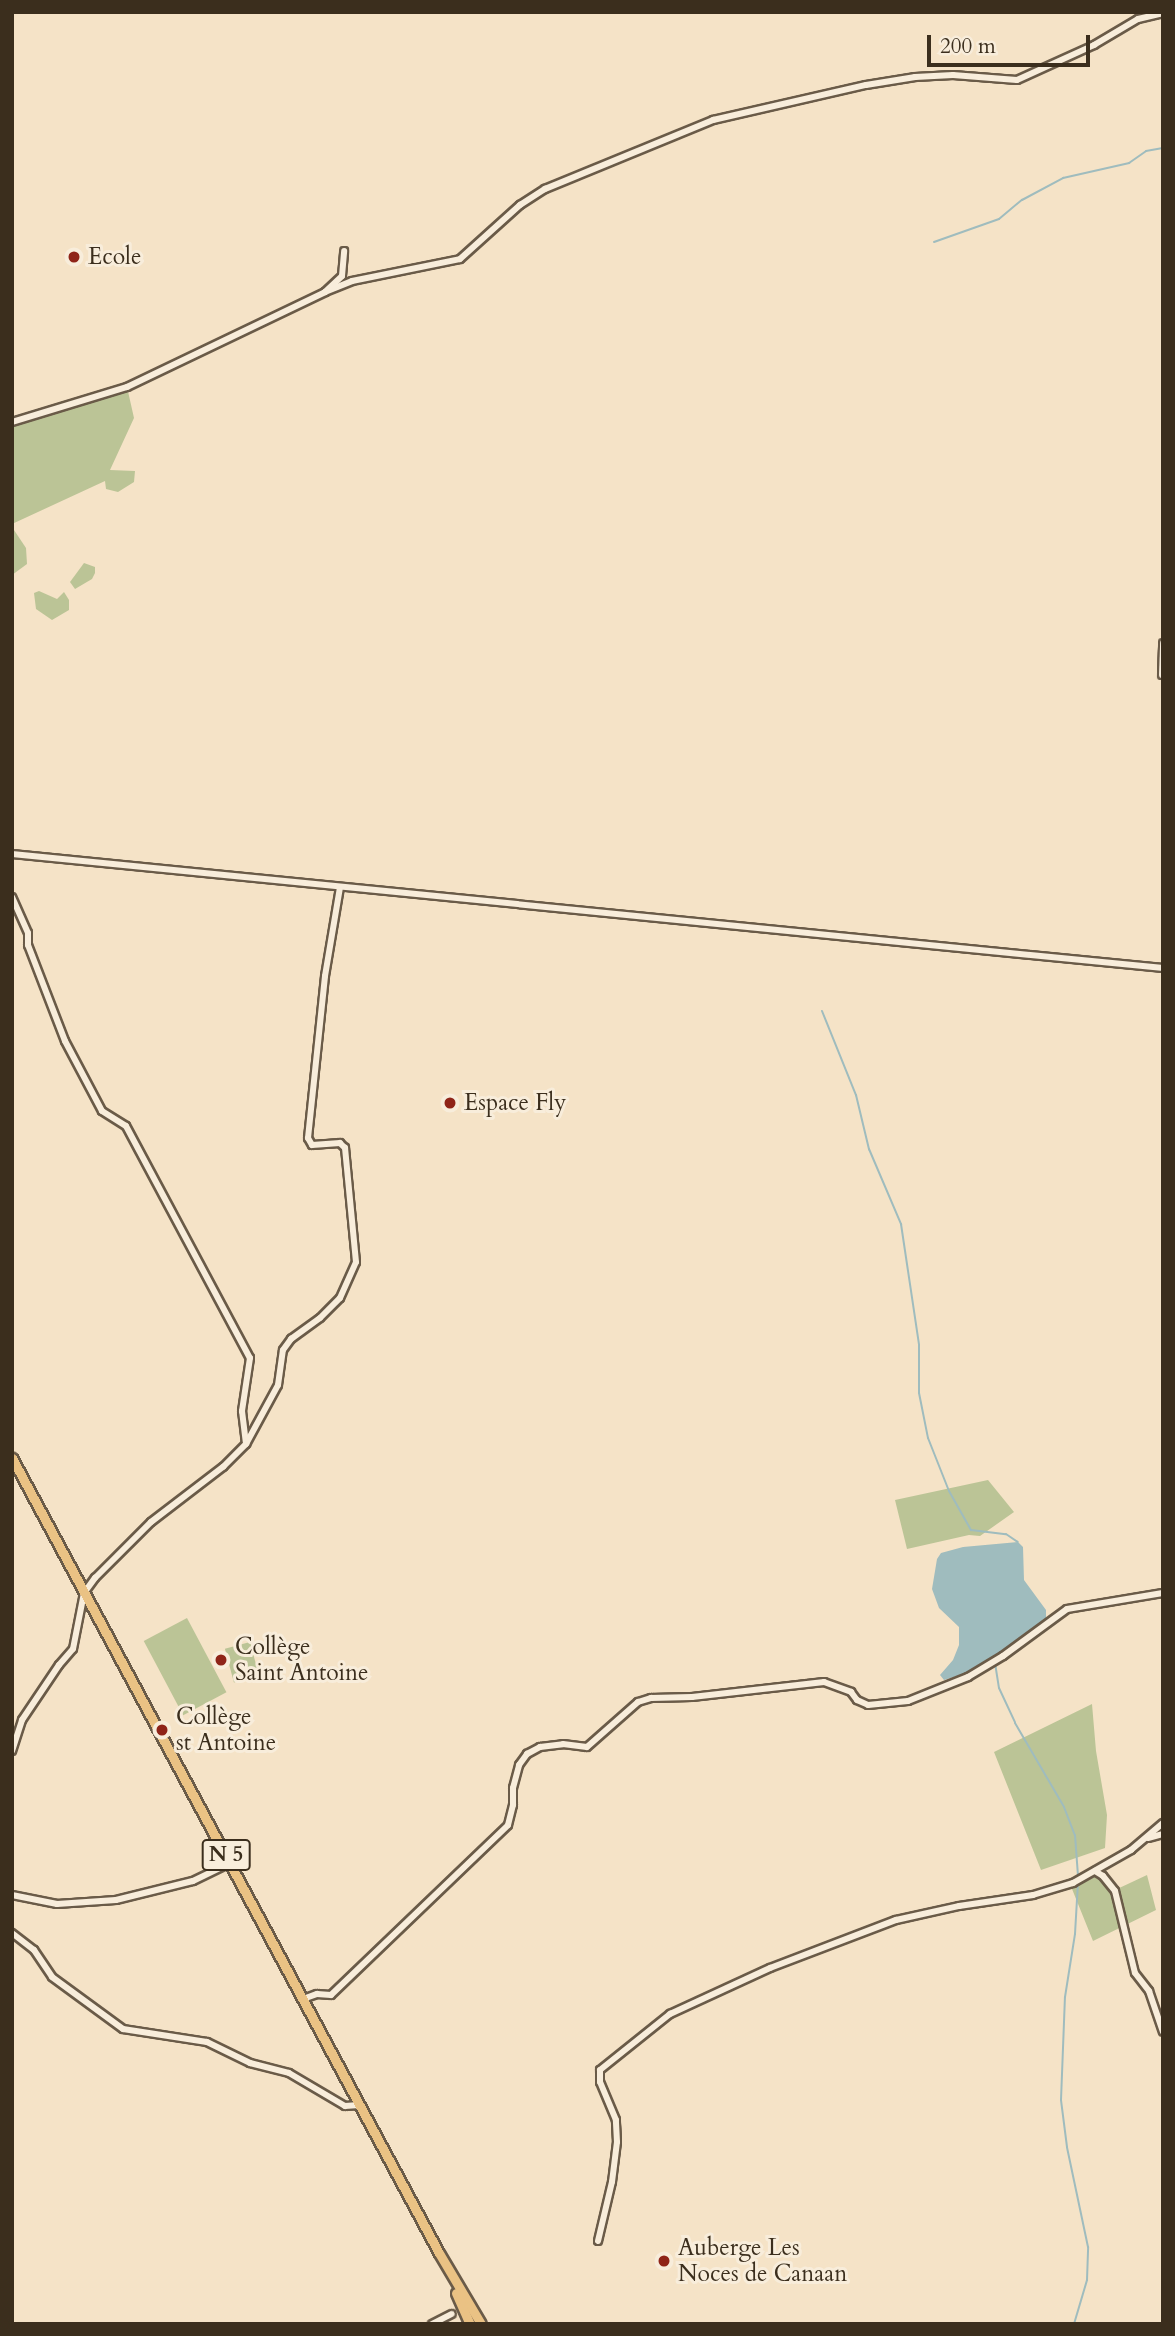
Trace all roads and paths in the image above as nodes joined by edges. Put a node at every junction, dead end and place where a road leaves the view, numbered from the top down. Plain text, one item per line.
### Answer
1 (1163, 13) edge
2 (344, 251) dead end
3 (325, 292) junction
4 (12, 422) edge
5 (1163, 643) edge
6 (1162, 675) edge
7 (12, 854) edge
8 (340, 887) junction
9 (12, 897) edge
10 (1163, 968) edge
11 (246, 1444) junction
12 (12, 1458) edge
13 (84, 1593) junction
14 (1163, 1593) edge
15 (12, 1751) edge
16 (1163, 1823) edge
17 (1163, 1834) edge
18 (1146, 1839) junction
19 (230, 1863) junction
20 (1095, 1871) junction
21 (12, 1895) edge
22 (12, 1933) edge
23 (303, 1999) junction
24 (1163, 2032) edge
25 (359, 2105) junction
26 (598, 2241) dead end
27 (439, 2253) junction
28 (452, 2314) dead end
29 (432, 2324) edge
30 (470, 2324) edge
31 (481, 2324) edge

1 - 3 street
2 - 3 street
3 - 4 street
5 - 6 street
7 - 8 street
8 - 10 street
8 - 11 street
9 - 11 street
11 - 13 street
12 - 13 highway, N 5
13 - 15 street
13 - 19 highway, N 5
14 - 23 street
16 - 18 street
17 - 18 street
18 - 20 street
19 - 21 street
19 - 23 highway, N 5
20 - 24 street
20 - 26 street
22 - 25 street
23 - 25 highway, N 5
25 - 27 highway, N 5
27 - 30 highway, N 5
27 - 31 highway, N 5
28 - 29 street

